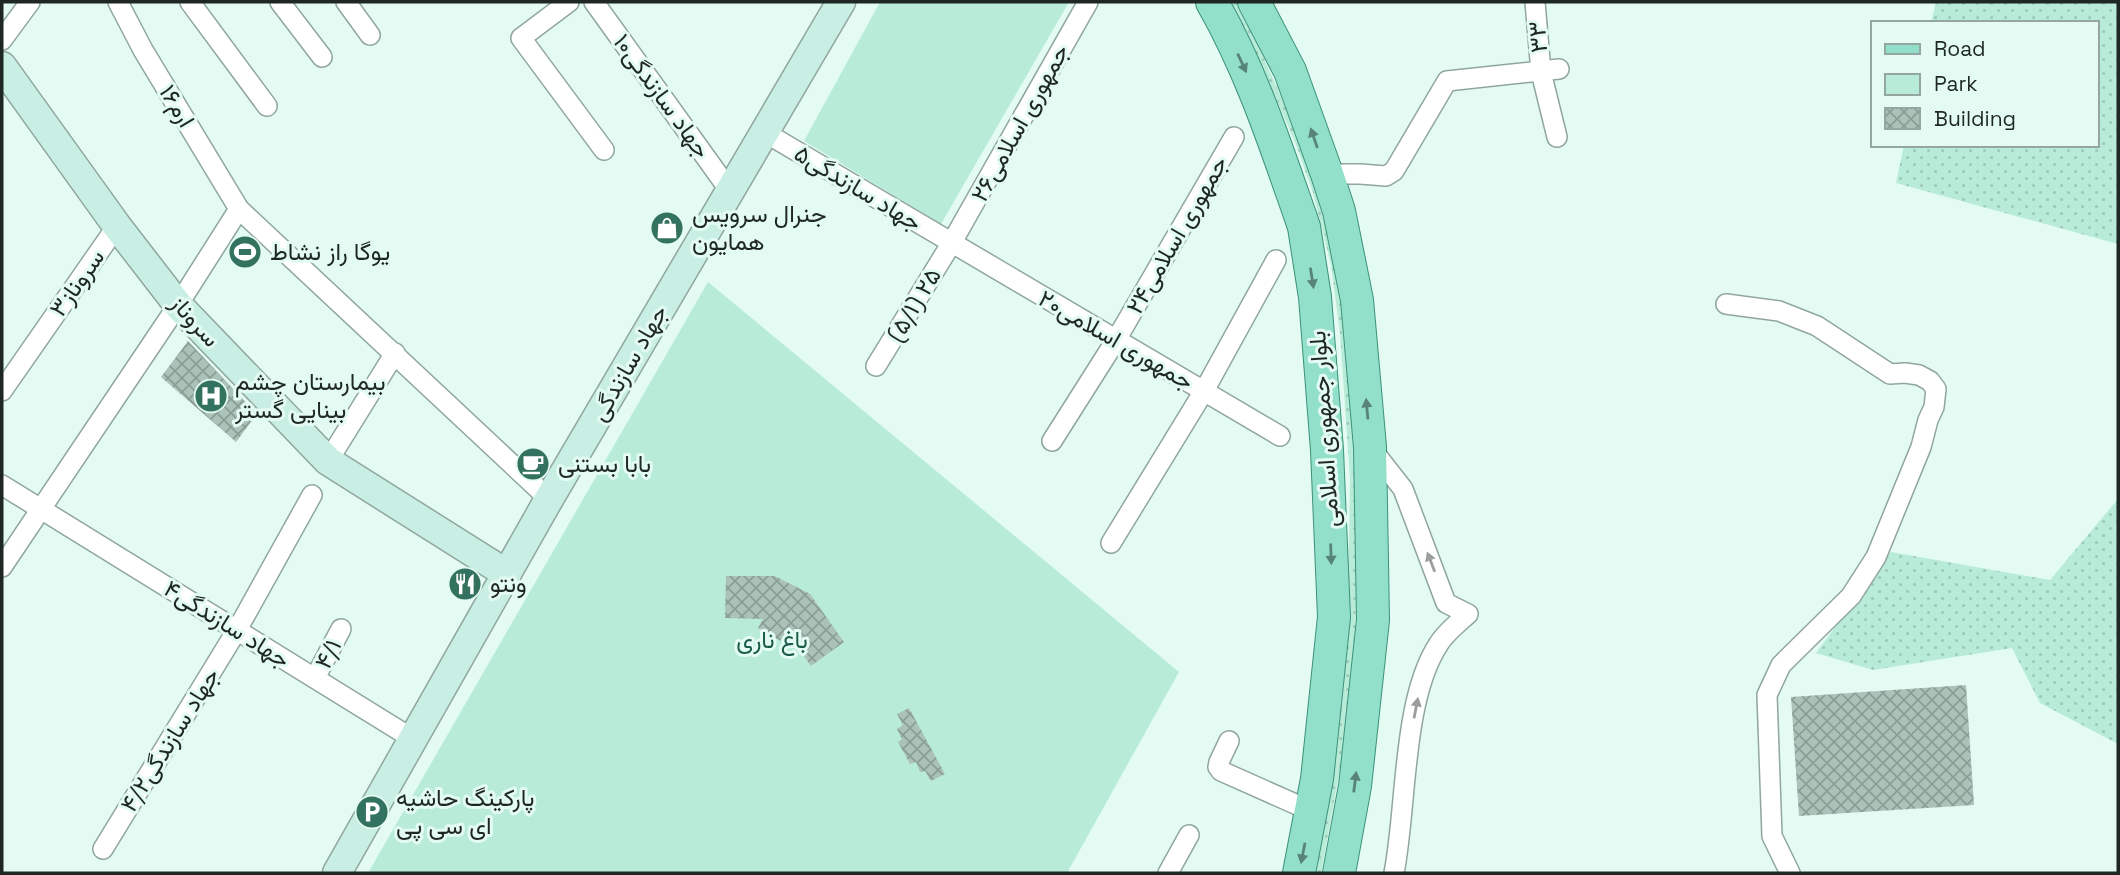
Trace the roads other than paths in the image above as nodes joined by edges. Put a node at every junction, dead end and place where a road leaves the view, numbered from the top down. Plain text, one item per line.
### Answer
1 (30, 2) edge
2 (118, 2) edge
3 (190, 2) edge
4 (280, 2) edge
5 (346, 2) edge
6 (569, 2) edge
7 (594, 2) edge
8 (841, 2) edge
9 (1088, 2) edge
10 (1212, 2) edge
11 (1254, 2) edge
12 (1535, 2) edge
13 (370, 35) dead end
14 (2, 40) edge
15 (322, 57) dead end
16 (2, 66) edge
17 (1550, 70) junction
18 (267, 106) dead end
19 (764, 132) junction
20 (1234, 137) dead end
21 (1557, 138) dead end
22 (604, 150) dead end
23 (1327, 174) junction
24 (730, 191) junction
25 (239, 209) junction
26 (117, 226) junction
27 (951, 244) junction
28 (1276, 260) dead end
29 (1726, 304) dead end
30 (178, 305) junction
31 (1116, 340) junction
32 (395, 353) junction
33 (876, 366) dead end
34 (2, 391) edge
35 (1203, 391) junction
36 (1280, 436) dead end
37 (1052, 441) dead end
38 (1370, 447) junction
39 (328, 461) junction
40 (2, 485) edge
41 (312, 495) dead end
42 (549, 499) junction
43 (41, 510) junction
44 (1111, 543) dead end
45 (2, 568) edge
46 (507, 574) junction
47 (341, 629) dead end
48 (237, 630) junction
49 (315, 678) junction
50 (413, 739) junction
51 (1229, 741) dead end
52 (1311, 811) junction
53 (1189, 835) dead end
54 (103, 849) dead end
55 (337, 873) edge
56 (1168, 873) edge
57 (1298, 873) edge
58 (1339, 873) edge
59 (1394, 873) edge
60 (1790, 873) edge

1 - 14 street
2 - 25 street, ارم۱۶
3 - 18 street
4 - 15 street
5 - 13 street
6 - 22 street
7 - 24 street, جهاد سازندگی۱۰
8 - 19 main road, جهاد سازندگی
9 - 27 street, جمهوری اسلامی۲۶
10 -> 52 main road, بلوار جمهوری اسلامی
23 -> 11 main road, بلوار جمهوری اسلامی
12 - 17 street, ۳۳
16 - 26 main road, سروناز
17 - 21 street, ۳۳
17 - 23 street
19 - 24 main road, جهاد سازندگی
19 - 27 street, جهاد سازندگی۵
20 - 31 street, جمهوری اسلامی۲۴
38 -> 23 main road, بلوار جمهوری اسلامی
24 - 42 main road, جهاد سازندگی
25 - 30 street
25 - 32 street, ارم۱۶
26 - 30 main road, سروناز
26 - 34 street, سروناز۳
27 - 31 street, جمهوری اسلامی۲۰
27 - 33 street, (۵/۱) ۲۵
28 - 35 street
29 - 60 street
30 - 39 main road, سروناز
30 - 43 street
31 - 35 street, جمهوری اسلامی۲۰
31 - 37 street, جمهوری اسلامی۲۴
32 - 39 street
32 - 42 street, ارم۱۶
35 - 36 street, جمهوری اسلامی۲۰
35 - 44 street
58 -> 38 main road, بلوار جمهوری اسلامی
59 -> 38 street
39 - 46 main road, سروناز
40 - 43 street, جهاد سازندگی۴
41 - 48 street, ۴/۲جهاد سازندگی
42 - 46 main road, جهاد سازندگی
43 - 45 street
43 - 48 street, جهاد سازندگی۴
46 - 50 main road, جهاد سازندگی
47 - 49 street, ۴/۱
48 - 49 street, جهاد سازندگی۴
48 - 54 street, ۴/۲جهاد سازندگی
49 - 50 street, جهاد سازندگی۴
50 - 55 main road, جهاد سازندگی
51 - 52 street
52 -> 57 main road, بلوار جمهوری اسلامی
53 - 56 street

